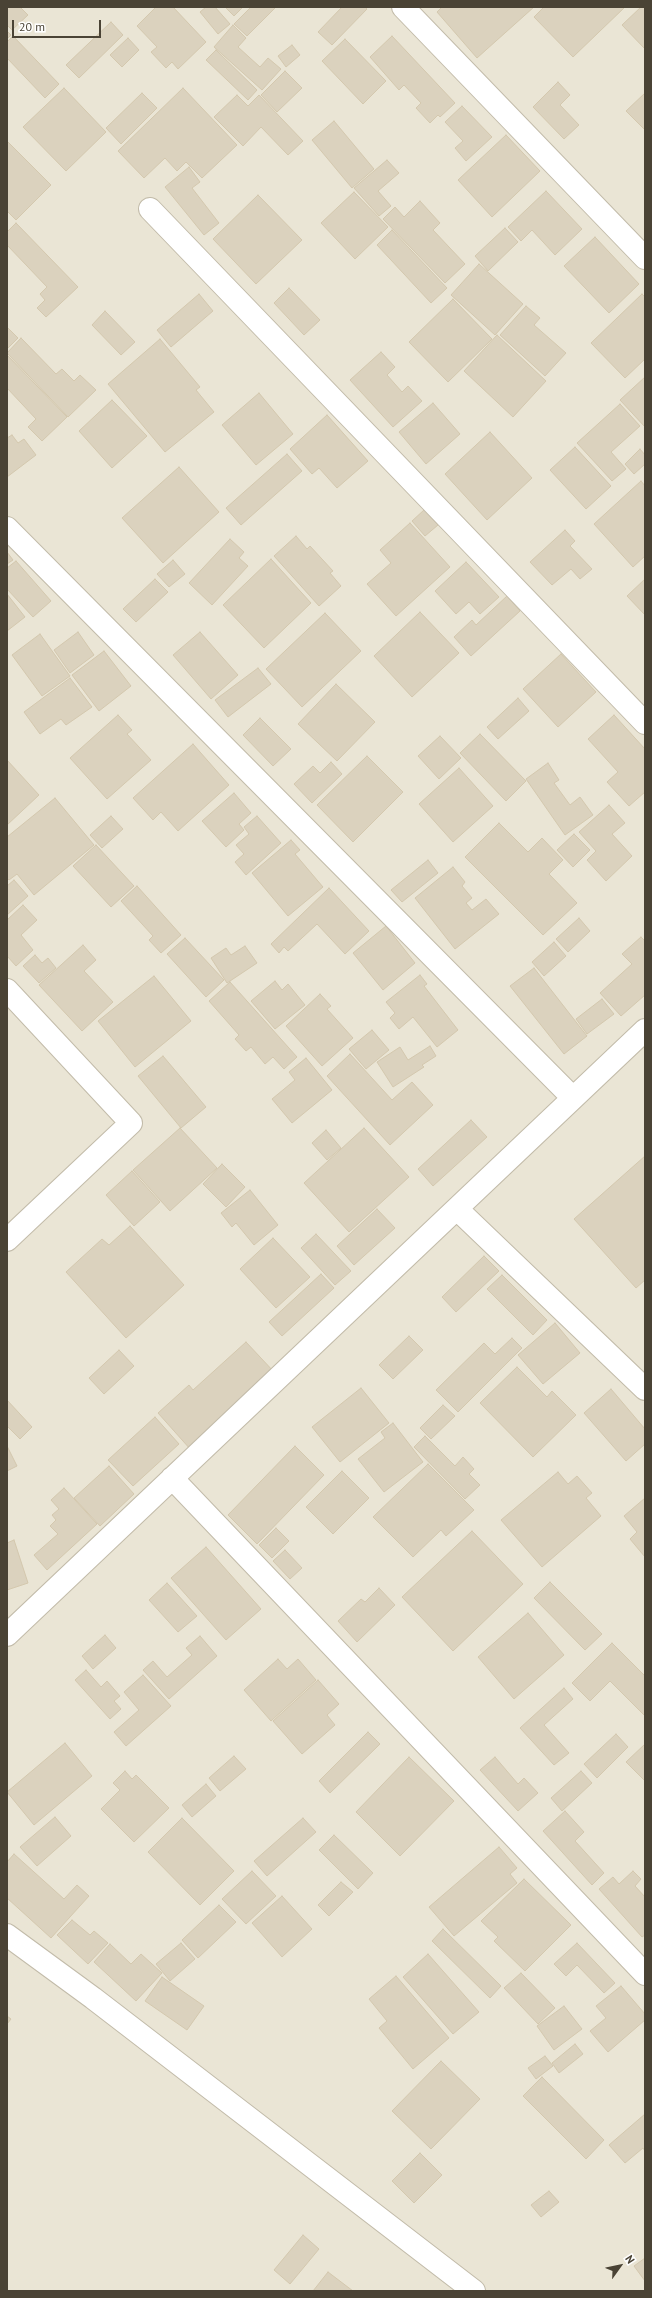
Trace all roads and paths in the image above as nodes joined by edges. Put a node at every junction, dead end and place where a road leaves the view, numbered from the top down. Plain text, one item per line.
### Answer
1 (403, 7) edge
2 (150, 209) dead end
3 (645, 258) edge
4 (7, 528) edge
5 (645, 723) edge
6 (7, 990) edge
7 (645, 1030) edge
8 (573, 1098) junction
9 (457, 1209) junction
10 (7, 1240) edge
11 (645, 1389) edge
12 (172, 1478) junction
13 (7, 1635) edge
14 (7, 1935) edge
15 (645, 1974) edge
16 (474, 2291) edge

1 - 3 street
2 - 5 street
4 - 8 street
6 - 10 street
7 - 8 street
8 - 9 street
9 - 11 street
9 - 12 street
12 - 13 street
12 - 15 street
14 - 16 street

